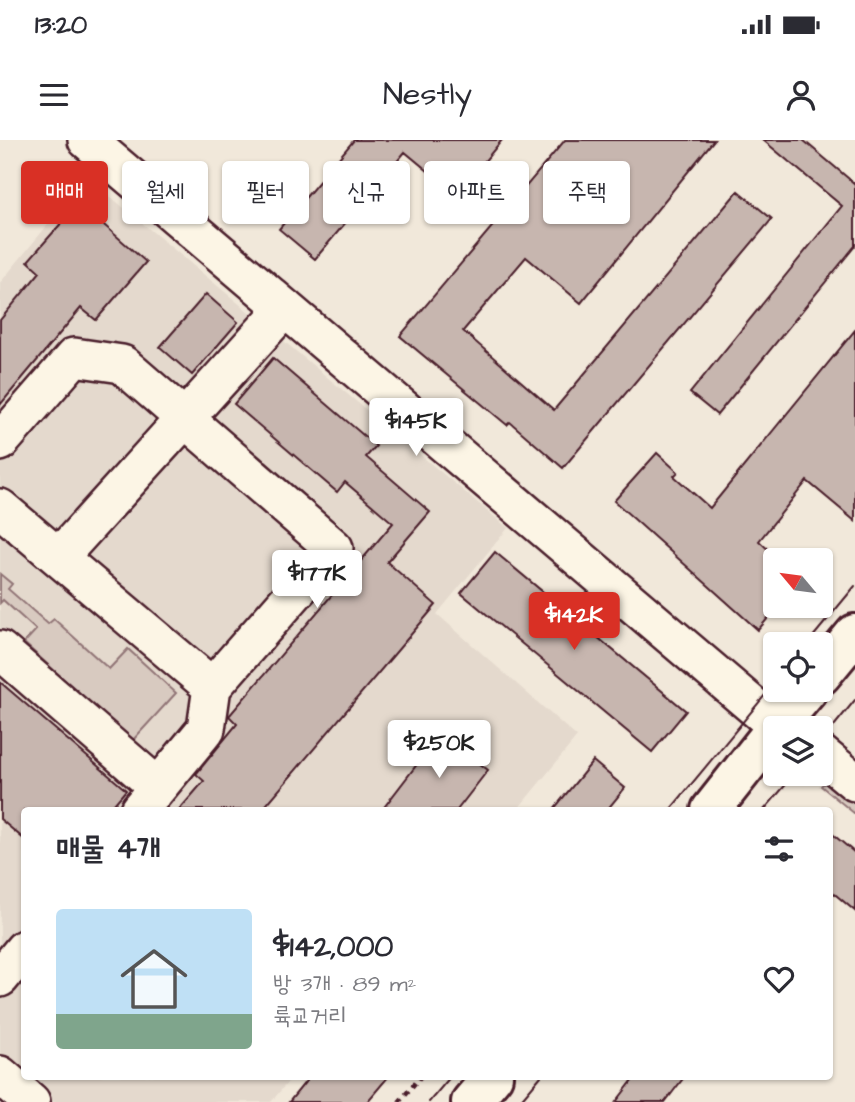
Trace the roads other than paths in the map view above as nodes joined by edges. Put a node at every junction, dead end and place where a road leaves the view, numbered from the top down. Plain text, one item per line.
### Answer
1 (87, 140) edge
2 (285, 308) junction
3 (186, 417) junction
4 (0, 442) edge
5 (0, 508) edge
6 (59, 556) junction
7 (855, 634) edge
8 (0, 650) edge
9 (833, 661) edge
10 (212, 687) junction
11 (798, 702) edge
12 (763, 716) edge
13 (787, 716) edge
14 (763, 745) edge
15 (833, 764) edge
16 (855, 782) edge
17 (149, 799) edge
18 (712, 807) edge
19 (21, 953) edge
20 (0, 978) edge
21 (0, 1075) edge
22 (489, 1080) edge
23 (30, 1102) edge
24 (471, 1102) edge

1 - 2 street
2 - 3 street
2 - 12 street
3 - 4 street
3 - 6 street
3 - 10 street
5 - 6 street
6 - 10 street
7 - 9 main road
8 - 17 street
10 - 17 street
11 - 13 main road
14 - 18 main road
15 - 16 street
19 - 20 street
21 - 23 street
22 - 24 main road

